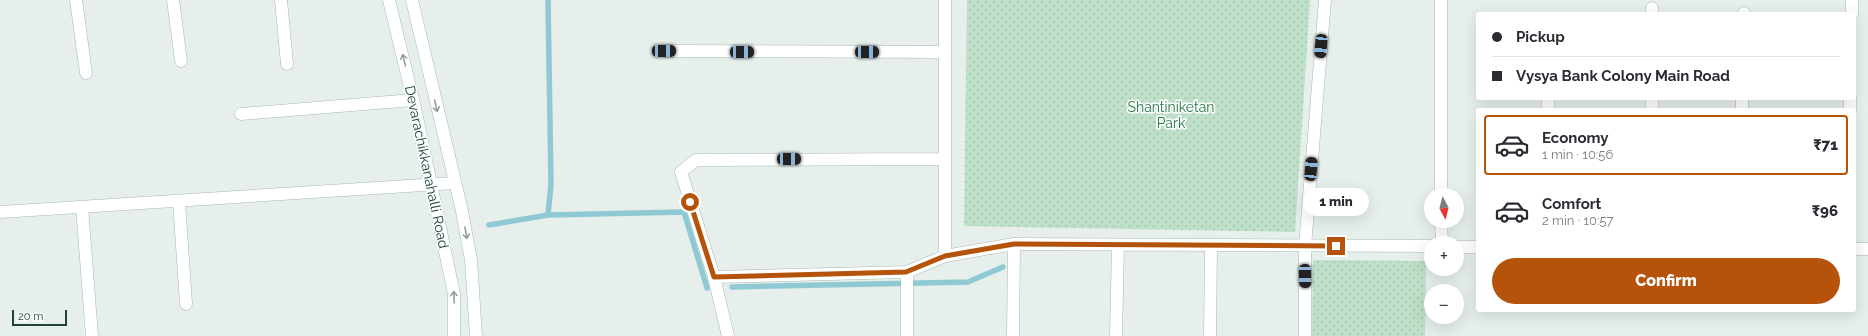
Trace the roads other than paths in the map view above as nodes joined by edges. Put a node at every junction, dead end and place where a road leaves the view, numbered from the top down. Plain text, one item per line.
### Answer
1 (76, 0) edge
2 (173, 0) edge
3 (281, 0) edge
4 (389, 0) edge
5 (412, 0) edge
6 (945, 0) edge
7 (1325, 0) edge
8 (1441, 0) edge
9 (1852, 0) edge
10 (1852, 12) edge
11 (664, 51) dead end
12 (945, 52) junction
13 (180, 61) dead end
14 (287, 64) dead end
15 (86, 74) dead end
16 (413, 100) junction
17 (241, 114) dead end
18 (945, 159) junction
19 (455, 183) junction
20 (431, 185) junction
21 (1441, 188) edge
22 (179, 201) junction
23 (82, 207) junction
24 (0, 212) edge
25 (1014, 244) junction
26 (1118, 245) junction
27 (1211, 245) junction
28 (1305, 246) junction
29 (1424, 246) edge
30 (1464, 247) edge
31 (1476, 247) edge
32 (1856, 249) edge
33 (1868, 249) edge
34 (945, 256) junction
35 (906, 272) junction
36 (714, 277) junction
37 (186, 304) dead end
38 (92, 336) edge
39 (454, 336) edge
40 (476, 336) edge
41 (728, 336) edge
42 (907, 336) edge
43 (1013, 336) edge
44 (1116, 336) edge
45 (1210, 336) edge
46 (1306, 336) edge

1 - 15 street
2 - 13 street
3 - 14 street
16 -> 4 street, Devarachikkanahalli Road
5 -> 19 street, Devarachikkanahalli Road
6 - 12 street
7 - 28 street
8 - 21 street
9 - 10 street
11 - 12 street
12 - 18 street
16 - 17 street
16 - 20 street, Devarachikkanahalli Road
18 - 34 street
18 - 36 street
19 - 20 street
19 -> 40 street, Devarachikkanahalli Road
20 - 22 street
39 -> 20 street, Devarachikkanahalli Road
22 - 23 street
22 - 37 street
23 - 24 street
23 - 38 street
25 - 26 street
25 - 34 street
25 - 43 street
26 - 27 street
26 - 44 street
27 - 28 street
27 - 45 street
28 - 29 street
28 - 46 street
30 - 31 street
32 - 33 street
34 - 35 street
35 - 36 street
35 - 42 street
36 - 41 street

